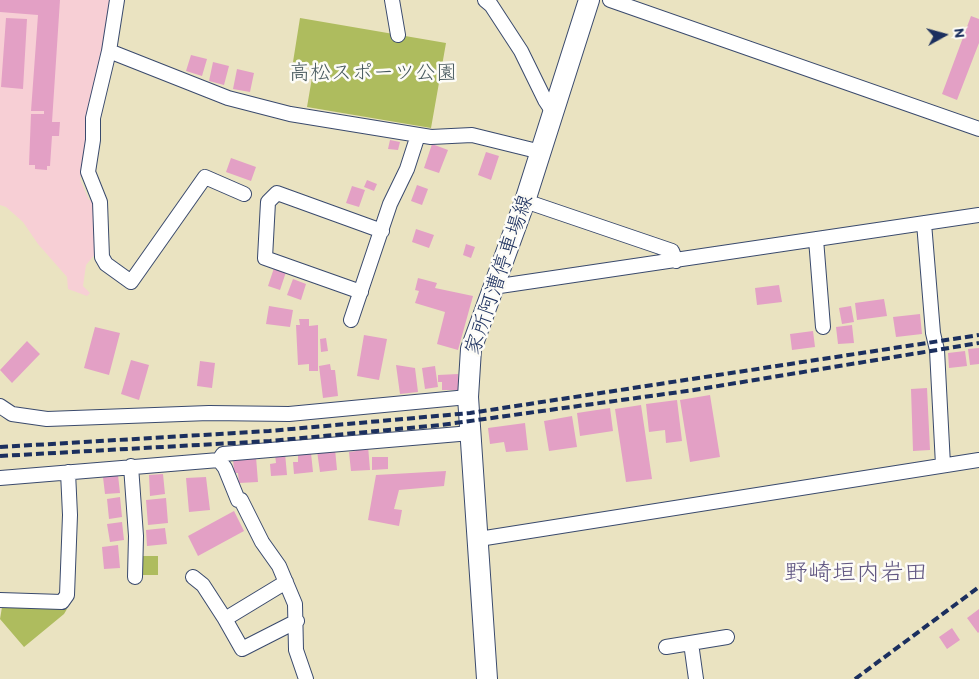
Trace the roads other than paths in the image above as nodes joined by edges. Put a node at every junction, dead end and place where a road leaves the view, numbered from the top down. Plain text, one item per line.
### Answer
1 (117, 0) edge
2 (392, 0) edge
3 (485, 0) edge
4 (589, 0) edge
5 (610, 0) edge
6 (398, 35) dead end
7 (109, 50) junction
8 (554, 112) junction
9 (979, 129) edge
10 (418, 134) junction
11 (541, 152) junction
12 (244, 194) dead end
13 (525, 201) junction
14 (979, 215) edge
15 (924, 223) junction
16 (382, 232) junction
17 (816, 239) junction
18 (676, 261) junction
19 (493, 286) junction
20 (361, 292) junction
21 (352, 320) dead end
22 (823, 327) dead end
23 (468, 397) junction
24 (0, 406) edge
25 (471, 433) junction
26 (219, 460) junction
27 (979, 460) edge
28 (943, 465) junction
29 (131, 466) junction
30 (68, 472) junction
31 (0, 478) edge
32 (479, 539) junction
33 (194, 577) dead end
34 (136, 578) dead end
35 (286, 582) junction
36 (0, 587) edge
37 (0, 600) edge
38 (225, 619) junction
39 (297, 621) junction
40 (727, 637) dead end
41 (690, 643) junction
42 (666, 647) dead end
43 (306, 679) edge
44 (487, 679) edge
45 (696, 679) edge

1 - 7 street
2 - 6 street
3 - 8 street
4 - 8 main road, 家所阿漕停車場線
5 - 9 street
7 - 10 street
7 - 12 street
8 - 11 main road, 家所阿漕停車場線
10 - 11 street
10 - 16 street
11 - 13 main road, 家所阿漕停車場線
13 - 18 street
13 - 19 main road, 家所阿漕停車場線
14 - 15 street
15 - 17 street
15 - 28 street
16 - 20 street
16 - 20 street
17 - 18 street
17 - 22 street
18 - 19 street
19 - 23 main road, 家所阿漕停車場線
20 - 21 street
23 - 24 street
23 - 25 main road, 家所阿漕停車場線
25 - 26 street
25 - 32 main road, 家所阿漕停車場線
26 - 29 street
26 - 35 street
27 - 28 street
28 - 32 street
29 - 30 street
29 - 34 street
30 - 31 street
30 - 37 street
32 - 44 main road, 家所阿漕停車場線
33 - 38 street
35 - 38 street
35 - 39 street
36 - 37 street
38 - 39 street
39 - 43 street
40 - 41 street
41 - 42 street
41 - 45 street

